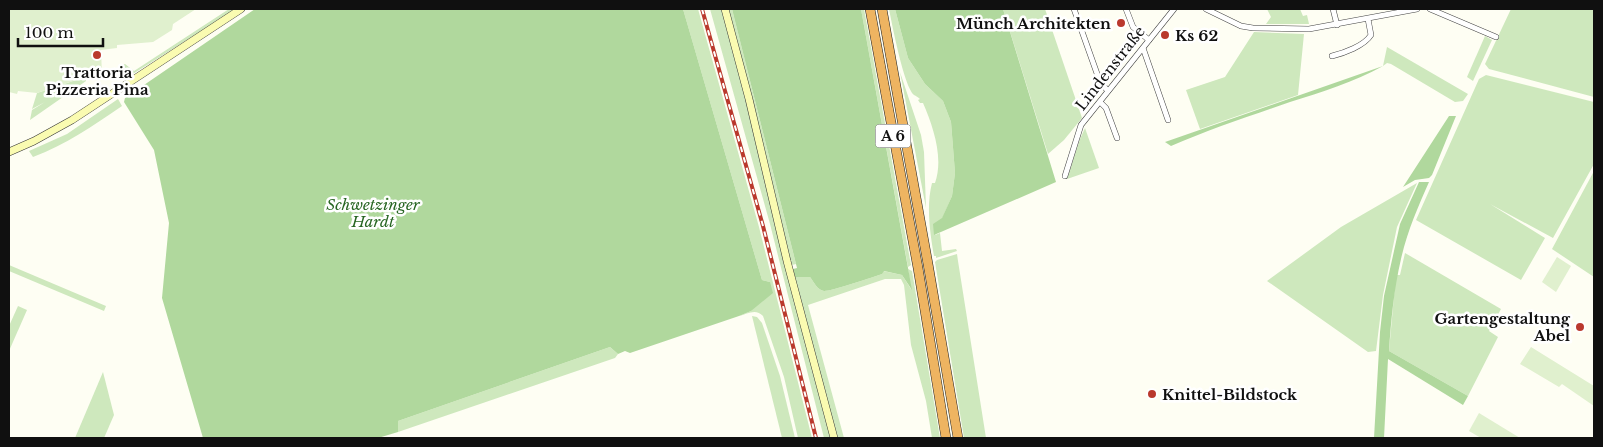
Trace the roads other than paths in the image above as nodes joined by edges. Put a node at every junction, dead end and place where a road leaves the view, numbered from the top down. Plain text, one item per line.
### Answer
1 (241, 9) edge
2 (725, 9) edge
3 (870, 9) edge
4 (882, 9) edge
5 (1074, 9) edge
6 (1126, 9) edge
7 (1174, 9) edge
8 (1206, 9) edge
9 (1333, 9) edge
10 (1418, 9) edge
11 (1430, 9) edge
12 (1368, 19) junction
13 (1336, 25) junction
14 (1496, 37) dead end
15 (1149, 40) junction
16 (1143, 48) junction
17 (1332, 56) dead end
18 (1108, 92) junction
19 (1100, 102) junction
20 (1168, 120) dead end
21 (1117, 138) dead end
22 (9, 152) edge
23 (1065, 176) dead end
24 (834, 438) edge
25 (946, 438) edge
26 (958, 438) edge

1 - 22 main road
2 - 24 main road
3 - 25 highway, A 6
4 - 26 highway, A 6
5 - 18 street
6 - 15 street
7 - 15 street, Lindenstraße
8 - 13 street
9 - 13 street
10 - 12 street
11 - 14 street
12 - 13 street
12 - 17 street
15 - 16 street, Lindenstraße
16 - 18 street, Lindenstraße
16 - 20 street
18 - 19 street, Lindenstraße
19 - 21 street
19 - 23 street, Lindenstraße

